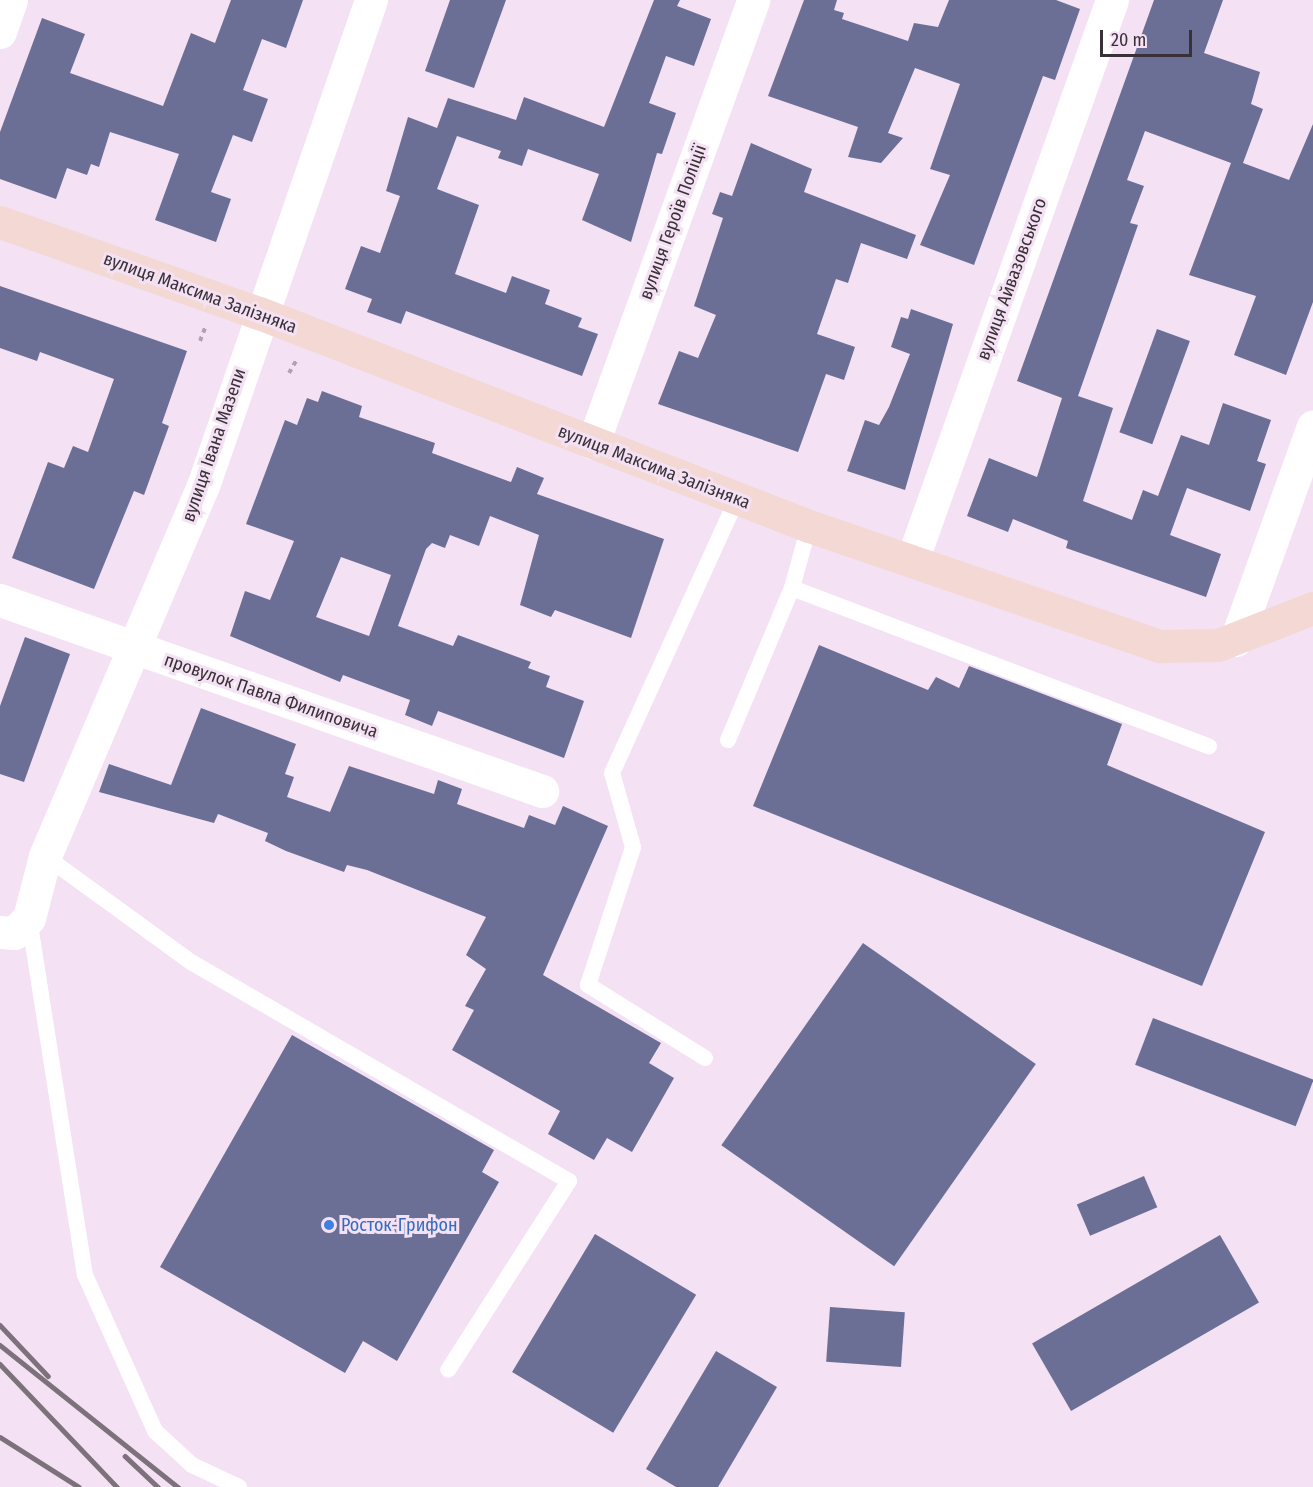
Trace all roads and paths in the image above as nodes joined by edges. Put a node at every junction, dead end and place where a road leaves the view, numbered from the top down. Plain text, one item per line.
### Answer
1 (11, 0) edge
2 (371, 0) edge
3 (753, 0) edge
4 (1112, 0) edge
5 (0, 32) edge
6 (0, 222) edge
7 (259, 313) junction
8 (208, 321) dead end
9 (200, 341) dead end
10 (297, 357) dead end
11 (290, 373) dead end
12 (1313, 426) edge
13 (593, 443) junction
14 (737, 499) junction
15 (809, 526) junction
16 (913, 558) junction
17 (792, 588) junction
18 (0, 600) edge
19 (1313, 608) edge
20 (1236, 640) junction
21 (133, 649) junction
22 (728, 740) dead end
23 (1209, 746) dead end
24 (542, 791) dead end
25 (45, 855) junction
26 (29, 918) junction
27 (0, 932) edge
28 (705, 1058) dead end
29 (448, 1370) dead end
30 (239, 1487) edge

1 - 5 street
2 - 7 street, вулиця Івана Мазепи
3 - 13 street, вулиця Героїв Поліції
4 - 16 street, вулиця Айвазовського
6 - 7 main road, вулиця Максима Залізняка
7 - 13 main road, вулиця Максима Залізняка
7 - 21 street, вулиця Івана Мазепи
8 - 9 path
10 - 11 path
12 - 20 street
13 - 14 main road, вулиця Максима Залізняка
14 - 15 main road, вулиця Максима Залізняка
14 - 28 lane
15 - 16 main road, вулиця Максима Залізняка
15 - 17 lane
16 - 20 main road, вулиця Максима Залізняка
17 - 22 lane
17 - 23 lane
18 - 21 street, провулок Павла Филиповича
19 - 20 main road, вулиця Максима Залізняка
21 - 24 street, провулок Павла Филиповича
21 - 25 street, вулиця Івана Мазепи
25 - 26 street, вулиця Івана Мазепи
25 - 29 lane
26 - 27 street
26 - 30 lane

